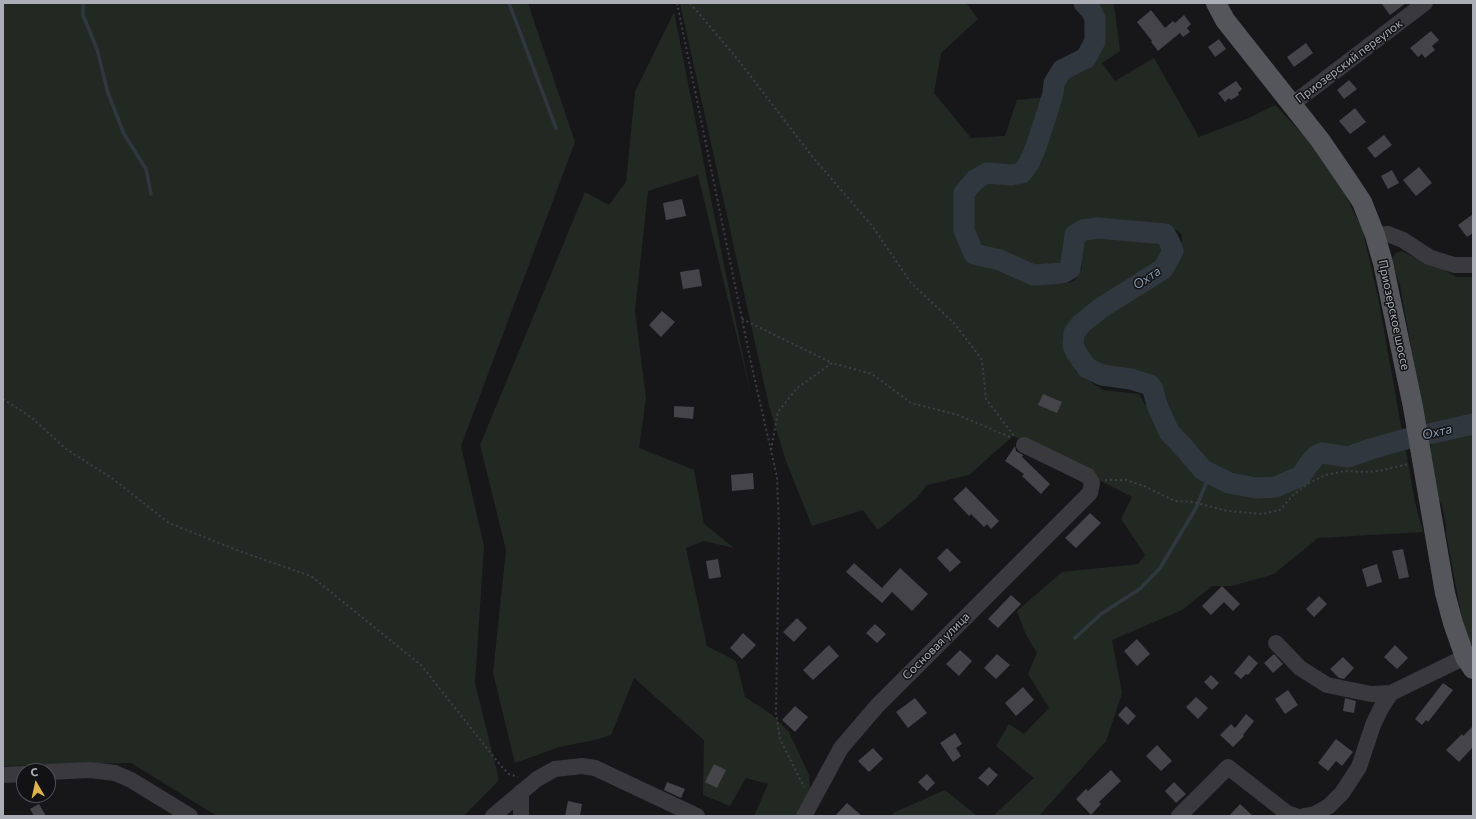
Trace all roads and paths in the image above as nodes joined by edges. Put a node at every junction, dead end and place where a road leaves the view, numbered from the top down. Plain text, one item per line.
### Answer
1 (677, 3) edge
2 (690, 3) edge
3 (1216, 3) edge
4 (1425, 3) edge
5 (1291, 105) junction
6 (1375, 235) junction
7 (1473, 265) edge
8 (742, 319) junction
9 (832, 363) junction
10 (3, 399) edge
11 (1024, 445) dead end
12 (771, 451) junction
13 (1422, 457) junction
14 (1091, 488) junction
15 (1276, 643) dead end
16 (1469, 663) edge
17 (1390, 693) junction
18 (56, 772) edge
19 (16, 774) edge
20 (3, 775) edge
21 (537, 779) junction
22 (521, 792) junction
23 (811, 801) junction
24 (190, 816) edge
25 (493, 816) edge
26 (521, 816) edge
27 (697, 816) edge
28 (804, 816) edge
29 (1179, 816) edge
30 (1296, 816) edge
31 (1304, 816) edge

1 - 8 path
2 - 9 path
3 - 5 main road, Приозерское шоссе
4 - 5 street, Приозерский переулок
5 - 6 main road, Приозерское шоссе
6 - 7 street
6 - 13 main road, Приозерское шоссе
8 - 9 path
8 - 12 path
9 - 12 path
10 - 21 path
11 - 14 street
12 - 23 path
13 - 14 path
13 - 16 main road, Приозерское шоссе
14 - 23 street, Сосновая улица
15 - 17 street
16 - 17 street
17 - 31 street
18 - 24 street
19 - 20 street
21 - 22 street
21 - 27 street
22 - 25 street
22 - 26 street
23 - 28 street, Сосновая улица
29 - 30 street

